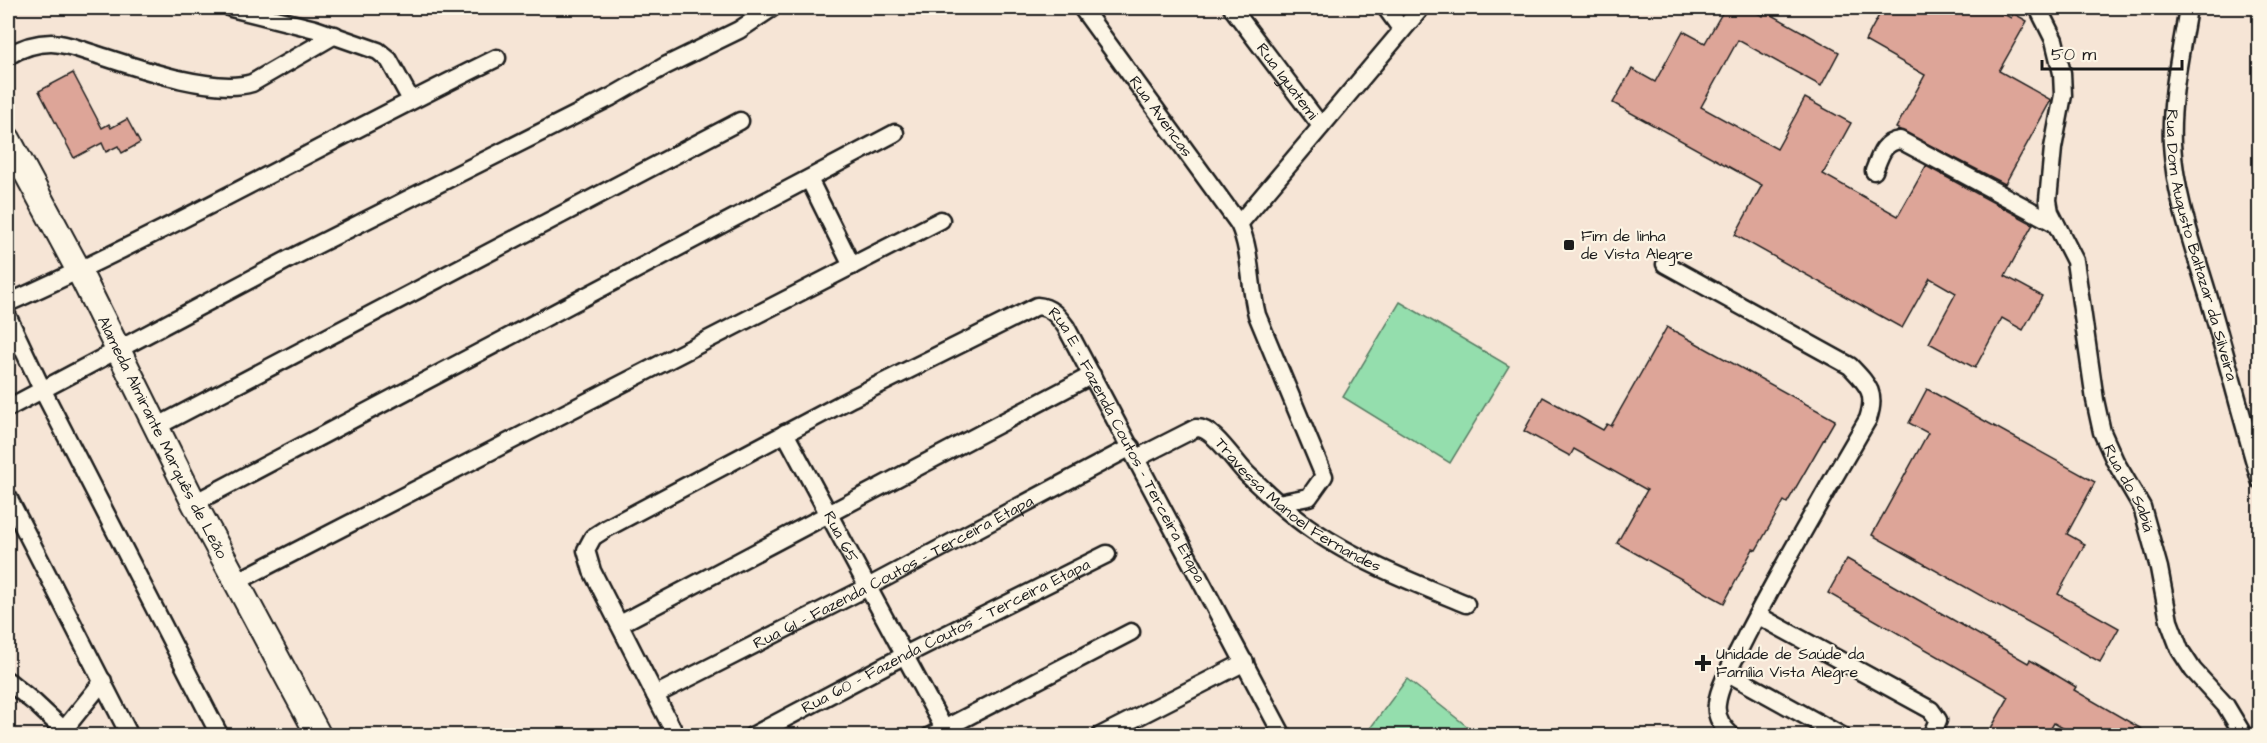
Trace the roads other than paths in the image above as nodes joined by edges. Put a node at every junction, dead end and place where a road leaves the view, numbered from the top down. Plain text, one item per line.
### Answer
1 (231, 8) edge
2 (772, 8) edge
3 (1082, 8) edge
4 (1232, 8) edge
5 (1386, 8) edge
6 (1421, 8) edge
7 (2038, 8) edge
8 (2187, 8) edge
9 (1402, 30) junction
10 (335, 36) junction
11 (8, 56) edge
12 (497, 58) dead end
13 (411, 100) junction
14 (740, 121) dead end
15 (1321, 126) junction
16 (895, 133) dead end
17 (8, 139) edge
18 (1874, 171) dead end
19 (809, 179) junction
20 (941, 220) dead end
21 (1239, 224) junction
22 (2056, 224) junction
23 (1665, 264) dead end
24 (852, 266) junction
25 (79, 271) junction
26 (8, 303) edge
27 (8, 317) edge
28 (119, 350) junction
29 (1092, 375) junction
30 (42, 389) junction
31 (8, 408) edge
32 (156, 427) junction
33 (785, 433) junction
34 (1134, 453) junction
35 (2259, 480) edge
36 (8, 497) edge
37 (194, 503) junction
38 (1278, 503) junction
39 (828, 513) junction
40 (1107, 554) dead end
41 (238, 581) junction
42 (868, 587) junction
43 (1466, 604) dead end
44 (1757, 615) junction
45 (620, 624) junction
46 (1131, 632) dead end
47 (905, 655) junction
48 (1245, 662) junction
49 (1728, 673) junction
50 (8, 681) edge
51 (103, 681) junction
52 (655, 695) junction
53 (62, 733) edge
54 (941, 733) edge
55 (130, 735) edge
56 (220, 735) edge
57 (319, 735) edge
58 (675, 735) edge
59 (752, 735) edge
60 (1100, 735) edge
61 (1283, 735) edge
62 (1731, 735) edge
63 (1842, 735) edge
64 (1931, 735) edge
65 (2244, 735) edge

1 - 10 street
2 - 28 street
3 - 21 street, Rua Avencas
4 - 15 street, Rua Iguatemi
5 - 9 street
6 - 9 street
7 - 22 street, Rua do Sabiá
8 - 35 street, Rua Dom Augusto Baltazar da Silveira
9 - 15 street
10 - 11 street
10 - 13 street
12 - 13 street
13 - 25 street
14 - 32 street
15 - 21 street
16 - 19 street
17 - 25 main road, Alameda Almirante Marquês de Leão
18 - 22 street
19 - 24 street
19 - 37 street
20 - 24 street
21 - 38 street, Rua Avencas
22 - 65 street, Rua do Sabiá
23 - 44 street
24 - 41 street
25 - 26 street
25 - 28 main road, Alameda Almirante Marquês de Leão
27 - 30 street
28 - 30 street
28 - 32 main road, Alameda Almirante Marquês de Leão
29 - 33 street, Rua E - Fazenda Coutos - Terceira Etapa
29 - 34 street, Rua E - Fazenda Coutos - Terceira Etapa
29 - 39 street
30 - 31 street
30 - 56 street
32 - 37 main road, Alameda Almirante Marquês de Leão
33 - 39 street, Rua 65
33 - 45 street, Rua E - Fazenda Coutos - Terceira Etapa
34 - 38 street, Travessa Manoel Fernandes
34 - 42 street, Rua 61 - Fazenda Coutos - Terceira Etapa
34 - 48 street, Rua E - Fazenda Coutos - Terceira Etapa
36 - 51 street
37 - 41 main road, Alameda Almirante Marquês de Leão
38 - 43 street, Travessa Manoel Fernandes
39 - 42 street, Rua 65
39 - 45 street
40 - 47 street, Rua 60 - Fazenda Coutos - Terceira Etapa
41 - 57 main road, Alameda Almirante Marquês de Leão
42 - 47 street, Rua 65
42 - 52 street, Rua 61 - Fazenda Coutos - Terceira Etapa
44 - 49 street
44 - 64 street
45 - 52 street
46 - 54 street
47 - 54 street, Rua 65
47 - 59 street, Rua 60 - Fazenda Coutos - Terceira Etapa
48 - 60 street
48 - 61 street, Rua E - Fazenda Coutos - Terceira Etapa
49 - 62 street
49 - 63 street
50 - 53 street
51 - 53 street
51 - 55 street
52 - 58 street

